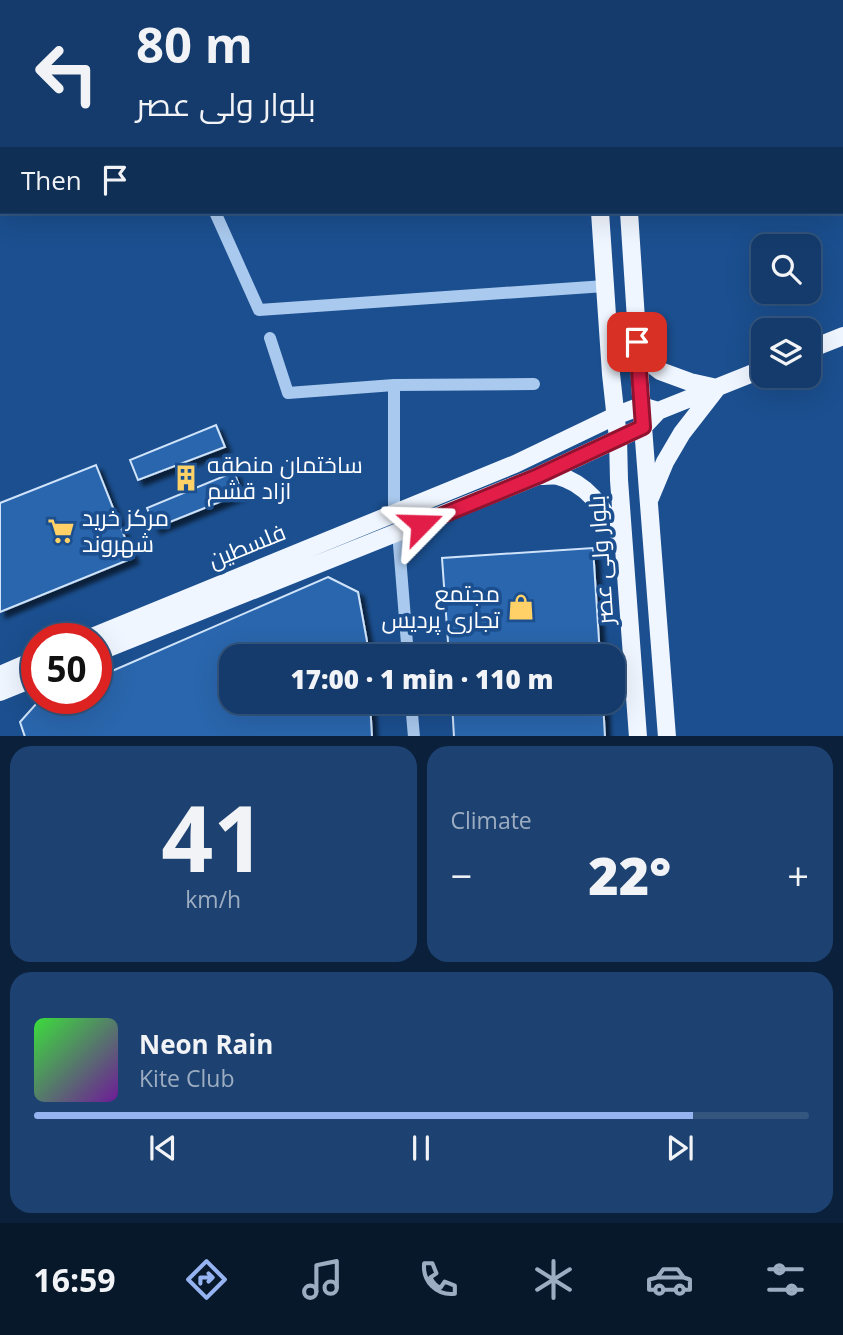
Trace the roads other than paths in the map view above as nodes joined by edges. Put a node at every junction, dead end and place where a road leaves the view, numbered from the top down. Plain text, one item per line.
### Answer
1 (216, 214) edge
2 (600, 214) edge
3 (629, 214) edge
4 (606, 286) junction
5 (843, 336) edge
6 (270, 338) dead end
7 (821, 345) edge
8 (638, 354) junction
9 (751, 374) edge
10 (534, 384) dead end
11 (394, 385) junction
12 (717, 388) junction
13 (650, 408) junction
14 (615, 416) junction
15 (643, 427) junction
16 (618, 438) junction
17 (538, 476) junction
18 (649, 501) junction
19 (394, 513) junction
20 (398, 533) junction
21 (624, 542) junction
22 (112, 629) edge
23 (407, 644) edge
24 (112, 647) edge
25 (21, 666) edge
26 (0, 675) edge
27 (21, 683) edge
28 (0, 692) edge
29 (412, 714) edge
30 (414, 736) edge
31 (639, 736) edge
32 (667, 736) edge

1 - 4 street
2 - 4 main road, بلوار ولی عصر
3 - 8 main road
4 - 14 main road, بلوار ولی عصر
5 - 7 main road
6 - 11 street
8 - 12 main road
8 - 13 main road
9 - 12 main road, فلسطین
10 - 11 street
11 - 19 street
12 - 13 main road, فلسطین
12 - 18 main road
13 - 14 main road, فلسطین
13 - 15 main road, فلسطین
14 - 16 main road, بلوار ولی عصر
14 - 19 main road, فلسطین
15 - 16 main road, فلسطین
15 - 18 main road
16 - 17 main road, فلسطین
16 - 21 main road, بلوار ولی عصر
17 - 20 main road, فلسطین
17 - 21 main road
18 - 32 main road
19 - 22 main road, فلسطین
20 - 23 street
20 - 24 main road, فلسطین
21 - 31 main road, بلوار ولی عصر
25 - 26 main road
27 - 28 main road
29 - 30 street

